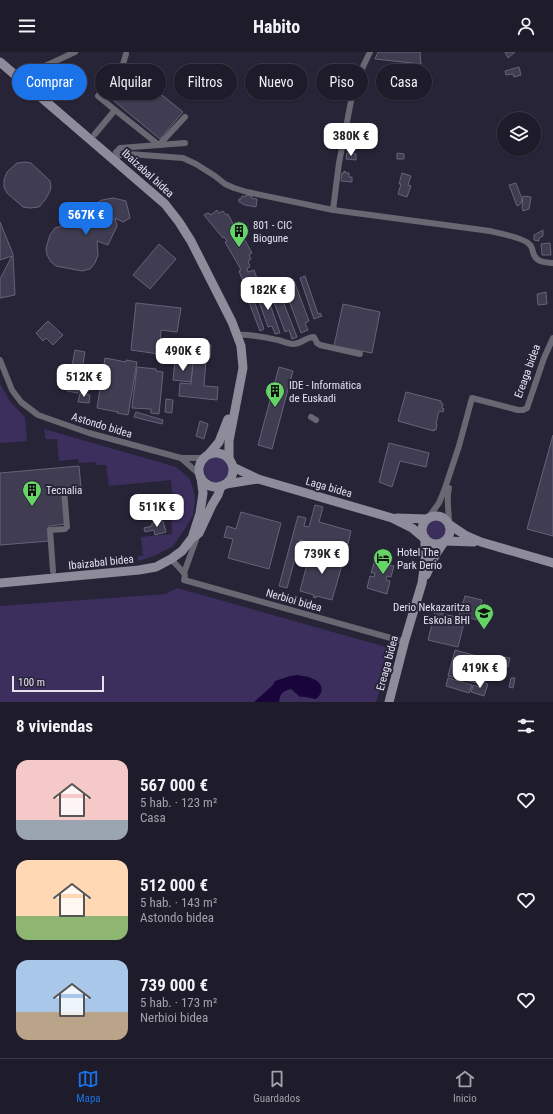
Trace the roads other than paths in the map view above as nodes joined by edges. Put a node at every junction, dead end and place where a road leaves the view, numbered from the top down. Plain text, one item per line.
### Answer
1 (75, 52) edge
2 (370, 52) edge
3 (126, 54) dead end
4 (0, 62) edge
5 (49, 64) edge
6 (12, 73) edge
7 (45, 100) edge
8 (115, 110) junction
9 (185, 117) dead end
10 (95, 134) dead end
11 (185, 143) dead end
12 (159, 145) junction
13 (115, 155) junction
14 (333, 210) junction
15 (553, 263) edge
16 (237, 334) junction
17 (553, 338) edge
18 (360, 354) dead end
19 (0, 360) edge
20 (241, 383) junction
21 (206, 456) junction
22 (181, 458) junction
23 (231, 463) junction
24 (453, 464) junction
25 (200, 476) junction
26 (258, 479) junction
27 (224, 485) junction
28 (69, 489) dead end
29 (392, 518) junction
30 (428, 518) junction
31 (449, 524) junction
32 (195, 536) junction
33 (424, 538) junction
34 (444, 542) junction
35 (481, 542) junction
36 (171, 559) junction
37 (553, 563) edge
38 (53, 570) dead end
39 (184, 574) junction
40 (0, 583) edge
41 (422, 583) junction
42 (405, 642) junction
43 (389, 702) edge

1 - 5 street
2 - 14 street
3 - 8 street
4 - 6 street, Ibaizabal bidea
7 - 13 street, Ibaizabal bidea
8 - 10 street
8 - 12 street
9 - 12 street
11 - 12 street
12 - 13 street
13 - 14 street
13 - 16 street, Ibaizabal bidea
14 - 15 street
16 - 18 street
16 - 20 street, Ibaizabal bidea
17 - 24 street, Ereaga bidea
19 - 22 street, Astondo bidea
20 - 21 street, Ibaizabal bidea
20 - 23 street, Ibaizabal bidea
21 - 22 street, Astondo bidea
21 - 23 street
21 - 25 street
22 - 25 street, Astondo bidea
23 - 26 street, Laga bidea
23 - 27 street
24 - 30 street, Ereaga bidea
24 - 31 street, Ereaga bidea
25 - 27 street
25 - 32 street, Ibaizabal bidea
26 - 27 street, Laga bidea
26 - 29 street, Laga bidea
27 - 32 street, Ibaizabal bidea
28 - 38 street
29 - 30 street, Laga bidea
29 - 33 street, Laga bidea
30 - 31 street
30 - 33 street
31 - 34 street
31 - 35 street
32 - 36 street, Ibaizabal bidea
32 - 39 street
33 - 34 street
33 - 41 street
34 - 35 street
34 - 41 street
35 - 37 street
36 - 39 street
36 - 40 street, Ibaizabal bidea
39 - 42 street, Nerbioi bidea
41 - 42 street, Ereaga bidea
42 - 43 street, Ereaga bidea

